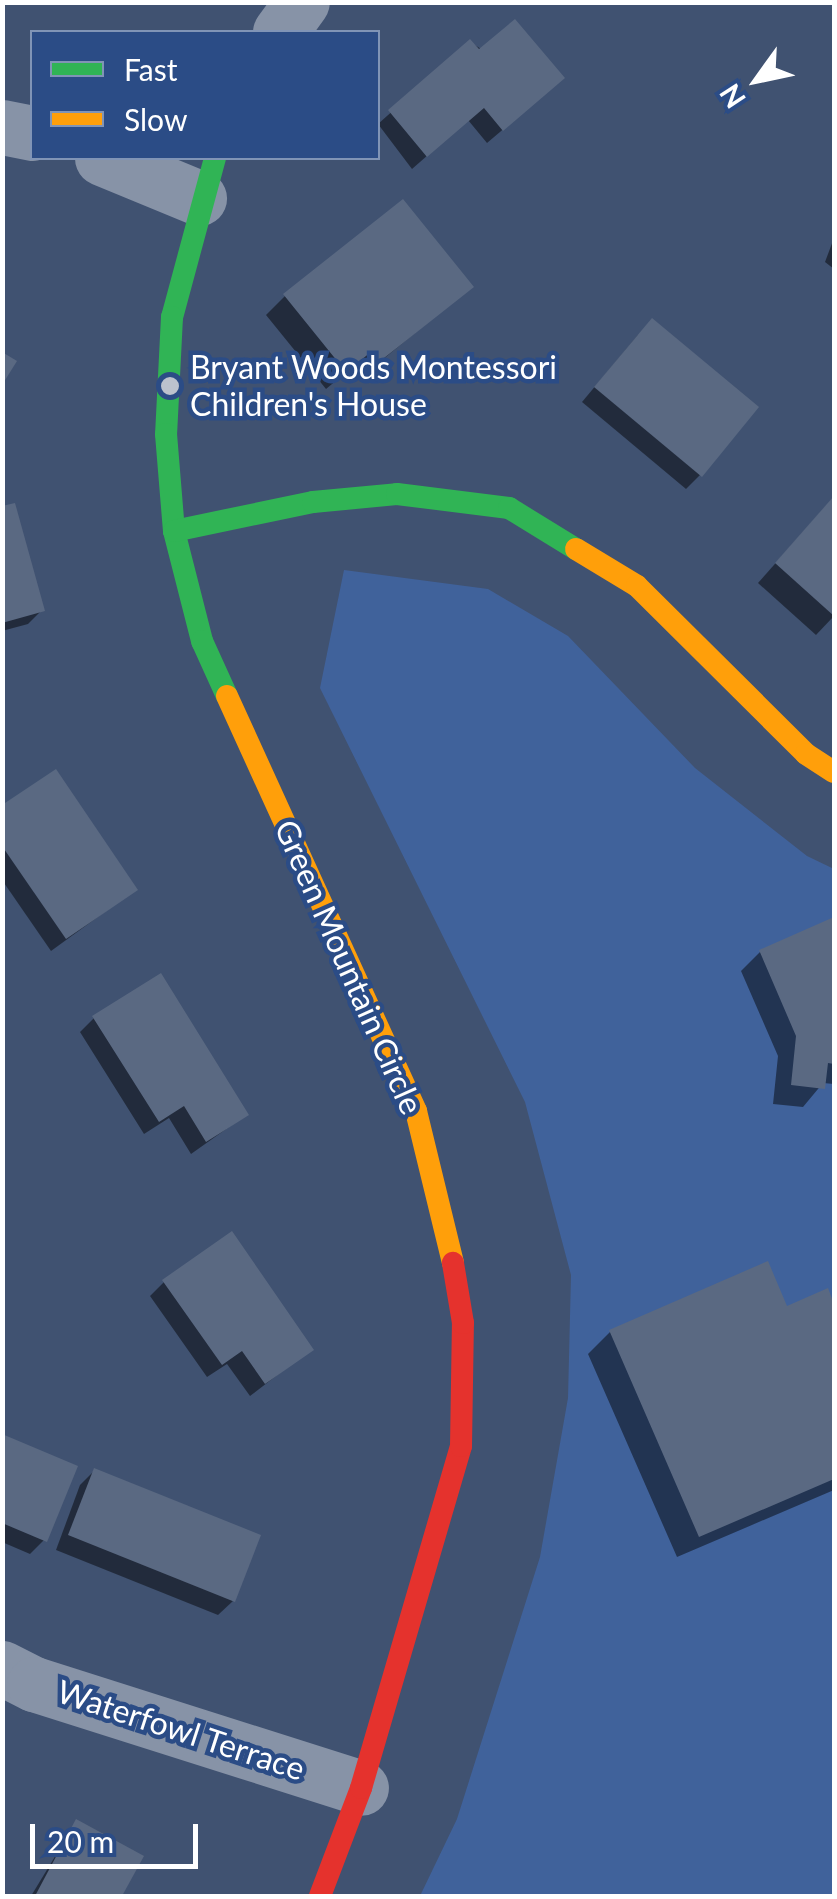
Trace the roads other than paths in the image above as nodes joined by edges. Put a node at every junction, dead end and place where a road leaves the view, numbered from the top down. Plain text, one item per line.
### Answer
1 (302, 2) edge
2 (281, 30) edge
3 (2, 127) edge
4 (30, 133) edge
5 (112, 160) edge
6 (207, 178) edge
7 (174, 531) junction
8 (834, 772) edge
9 (2, 1668) edge
10 (361, 1788) junction
11 (320, 1896) edge

1 - 2 street
3 - 4 street
5 - 6 street
6 - 7 street, Green Mountain Circle
7 - 8 street
7 - 10 street, Green Mountain Circle
9 - 10 street, Waterfowl Terrace
10 - 11 street, Green Mountain Circle

